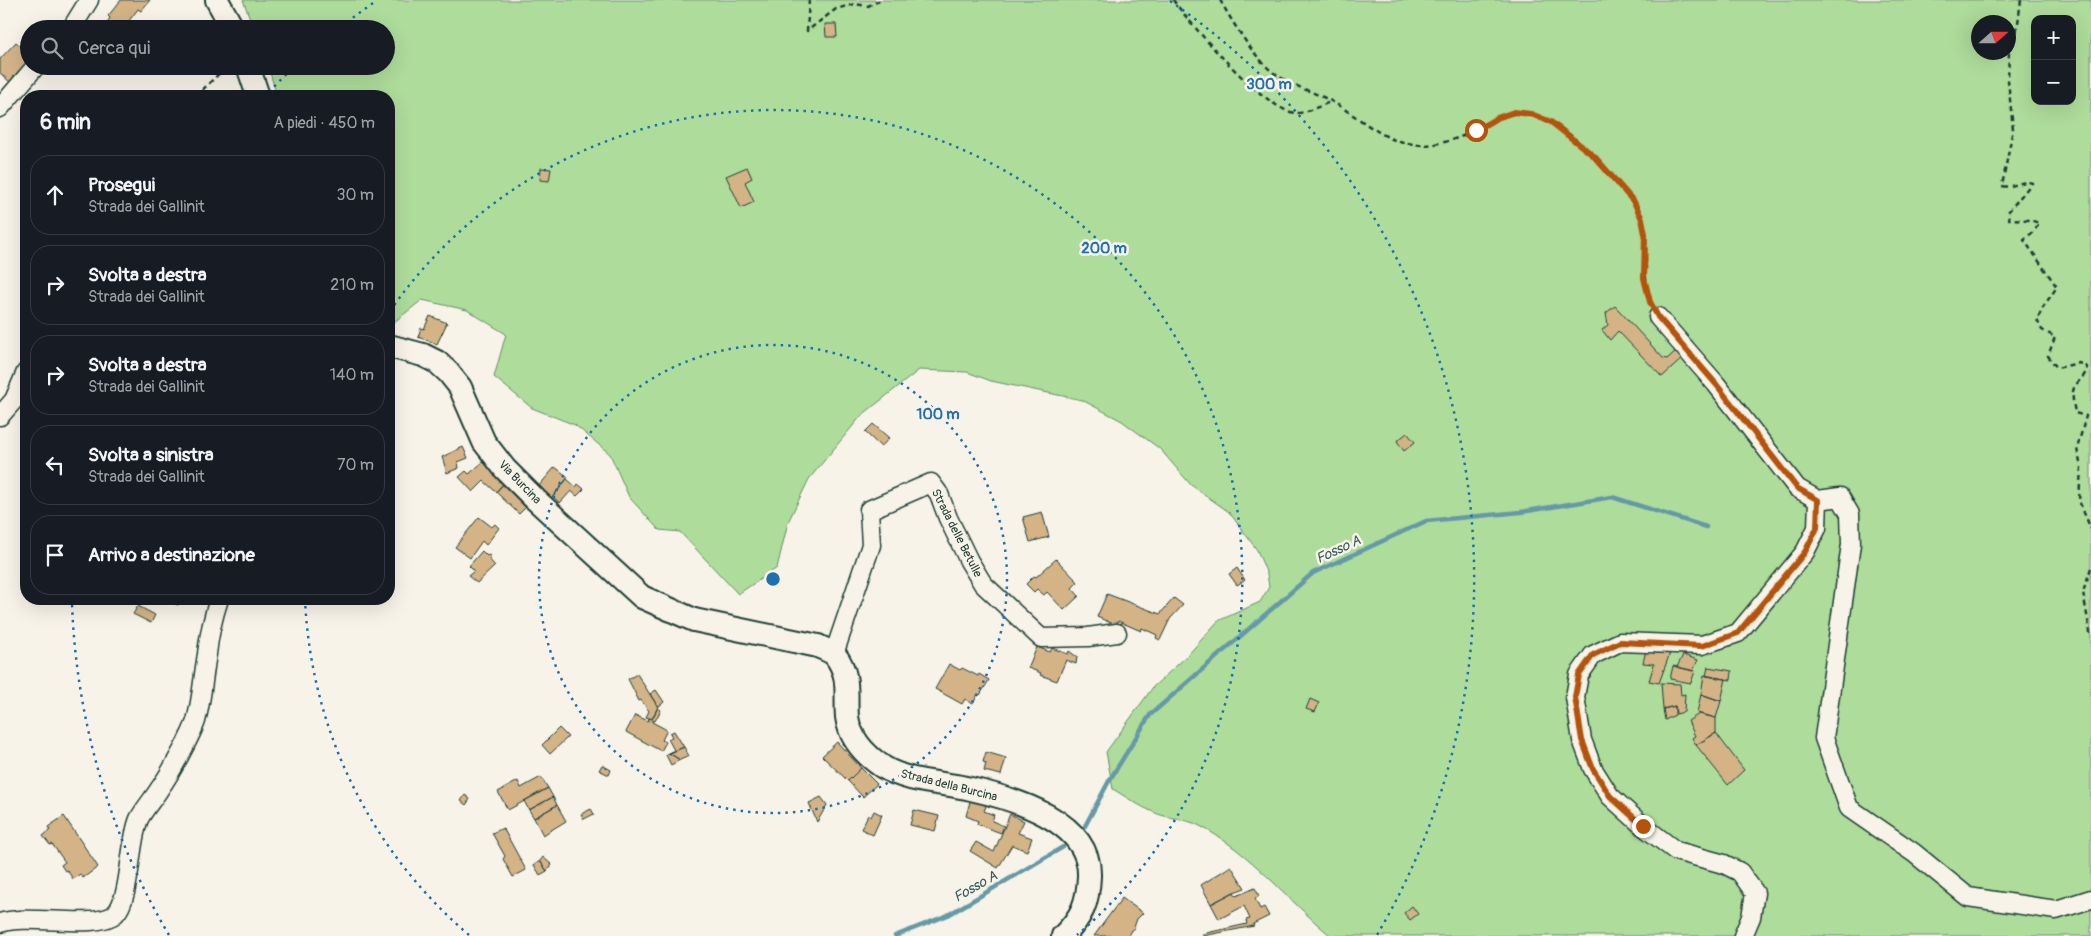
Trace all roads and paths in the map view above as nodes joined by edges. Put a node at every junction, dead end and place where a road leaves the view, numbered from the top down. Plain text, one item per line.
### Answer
1 (88, 0) edge
2 (218, 0) edge
3 (809, 0) edge
4 (881, 0) edge
5 (1173, 0) edge
6 (1220, 0) edge
7 (2021, 0) edge
8 (76, 20) edge
9 (228, 20) edge
10 (28, 75) edge
11 (218, 75) edge
12 (251, 75) edge
13 (202, 90) edge
14 (256, 90) edge
15 (1332, 102) junction
16 (0, 108) edge
17 (1658, 317) joint
18 (395, 348) edge
19 (20, 386) edge
20 (0, 416) edge
21 (1818, 500) junction
22 (2091, 530) edge
23 (2091, 568) edge
24 (216, 605) edge
25 (1117, 634) dead end
26 (2091, 638) edge
27 (834, 654) junction
28 (2091, 900) edge
29 (0, 923) edge
30 (1062, 936) edge
31 (1743, 936) edge

1 - 8 street
2 - 9 street
3 - 4 path
5 - 15 path
6 - 15 path
7 - 22 path
10 - 16 street
11 - 13 path
12 - 14 street
15 - 17 path
17 - 21 street
18 - 27 street, Via Burcina
19 - 20 street
21 - 28 street
21 - 31 street
23 - 26 path
24 - 29 street
25 - 27 street, Strada delle Betulle
27 - 30 street, Strada della Burcina

